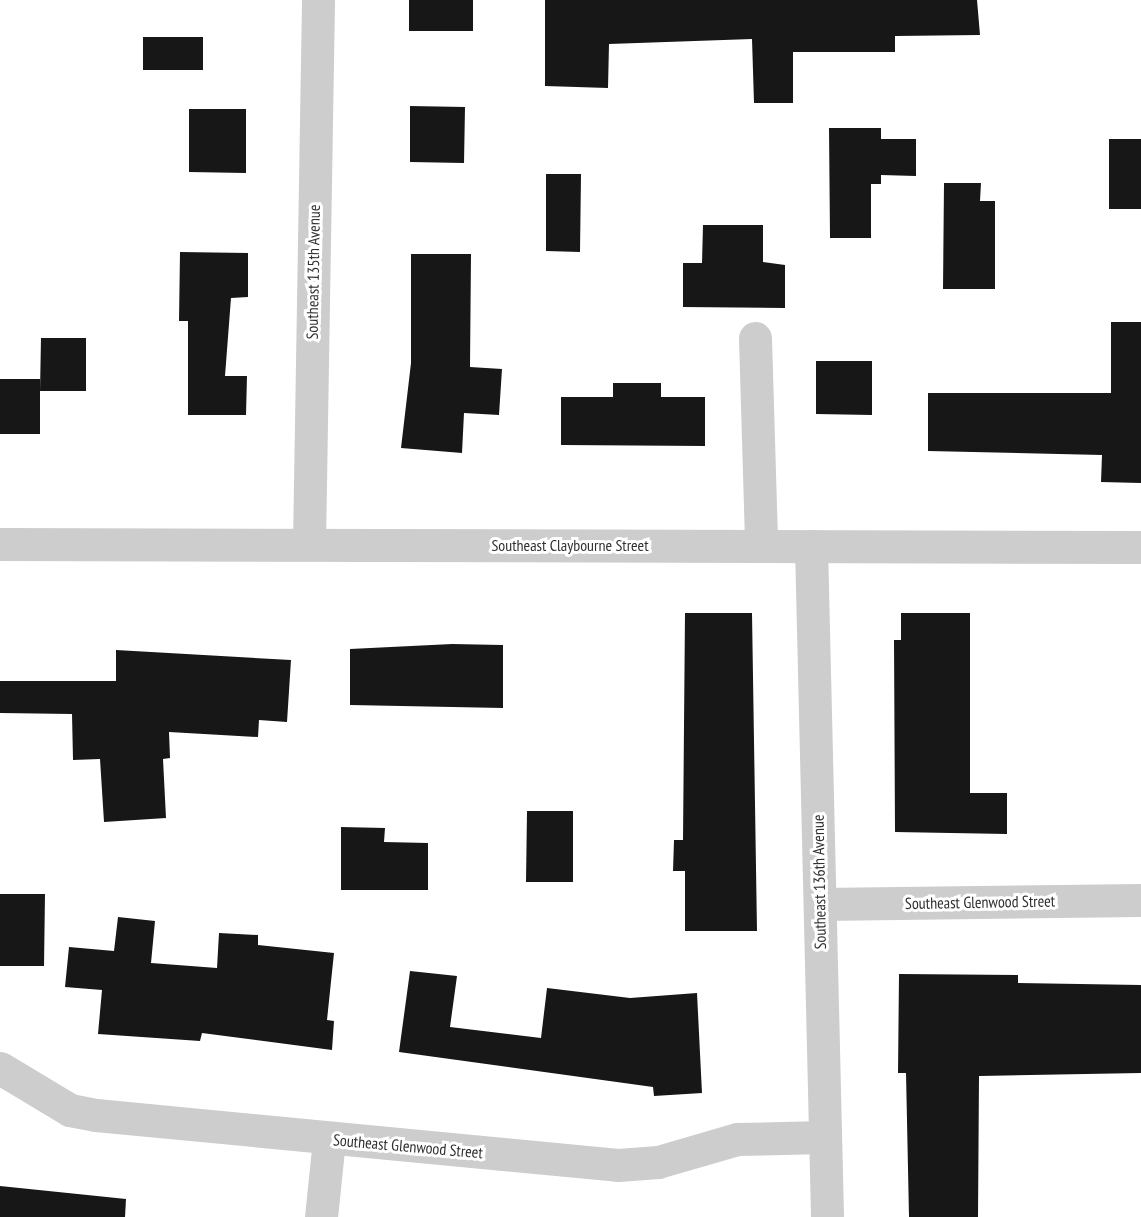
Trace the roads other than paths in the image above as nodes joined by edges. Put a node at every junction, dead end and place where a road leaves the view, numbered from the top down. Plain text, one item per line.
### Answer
1 (318, 0) edge
2 (755, 338) dead end
3 (0, 544) edge
4 (309, 544) junction
5 (761, 546) junction
6 (811, 546) junction
7 (1141, 547) edge
8 (1141, 900) edge
9 (820, 904) junction
10 (0, 1068) edge
11 (825, 1137) junction
12 (329, 1139) junction
13 (321, 1217) edge
14 (827, 1217) edge

1 - 4 street, Southeast 135th Avenue
2 - 5 street
3 - 4 street, Southeast Claybourne Street
4 - 5 street, Southeast Claybourne Street
5 - 6 street, Southeast Claybourne Street
6 - 7 street, Southeast Claybourne Street
6 - 9 street, Southeast 136th Avenue
8 - 9 street, Southeast Glenwood Street
9 - 11 street, Southeast 136th Avenue
10 - 12 street, Southeast Glenwood Street
11 - 12 street, Southeast Glenwood Street
11 - 14 street, Southeast 136th Avenue
12 - 13 street

